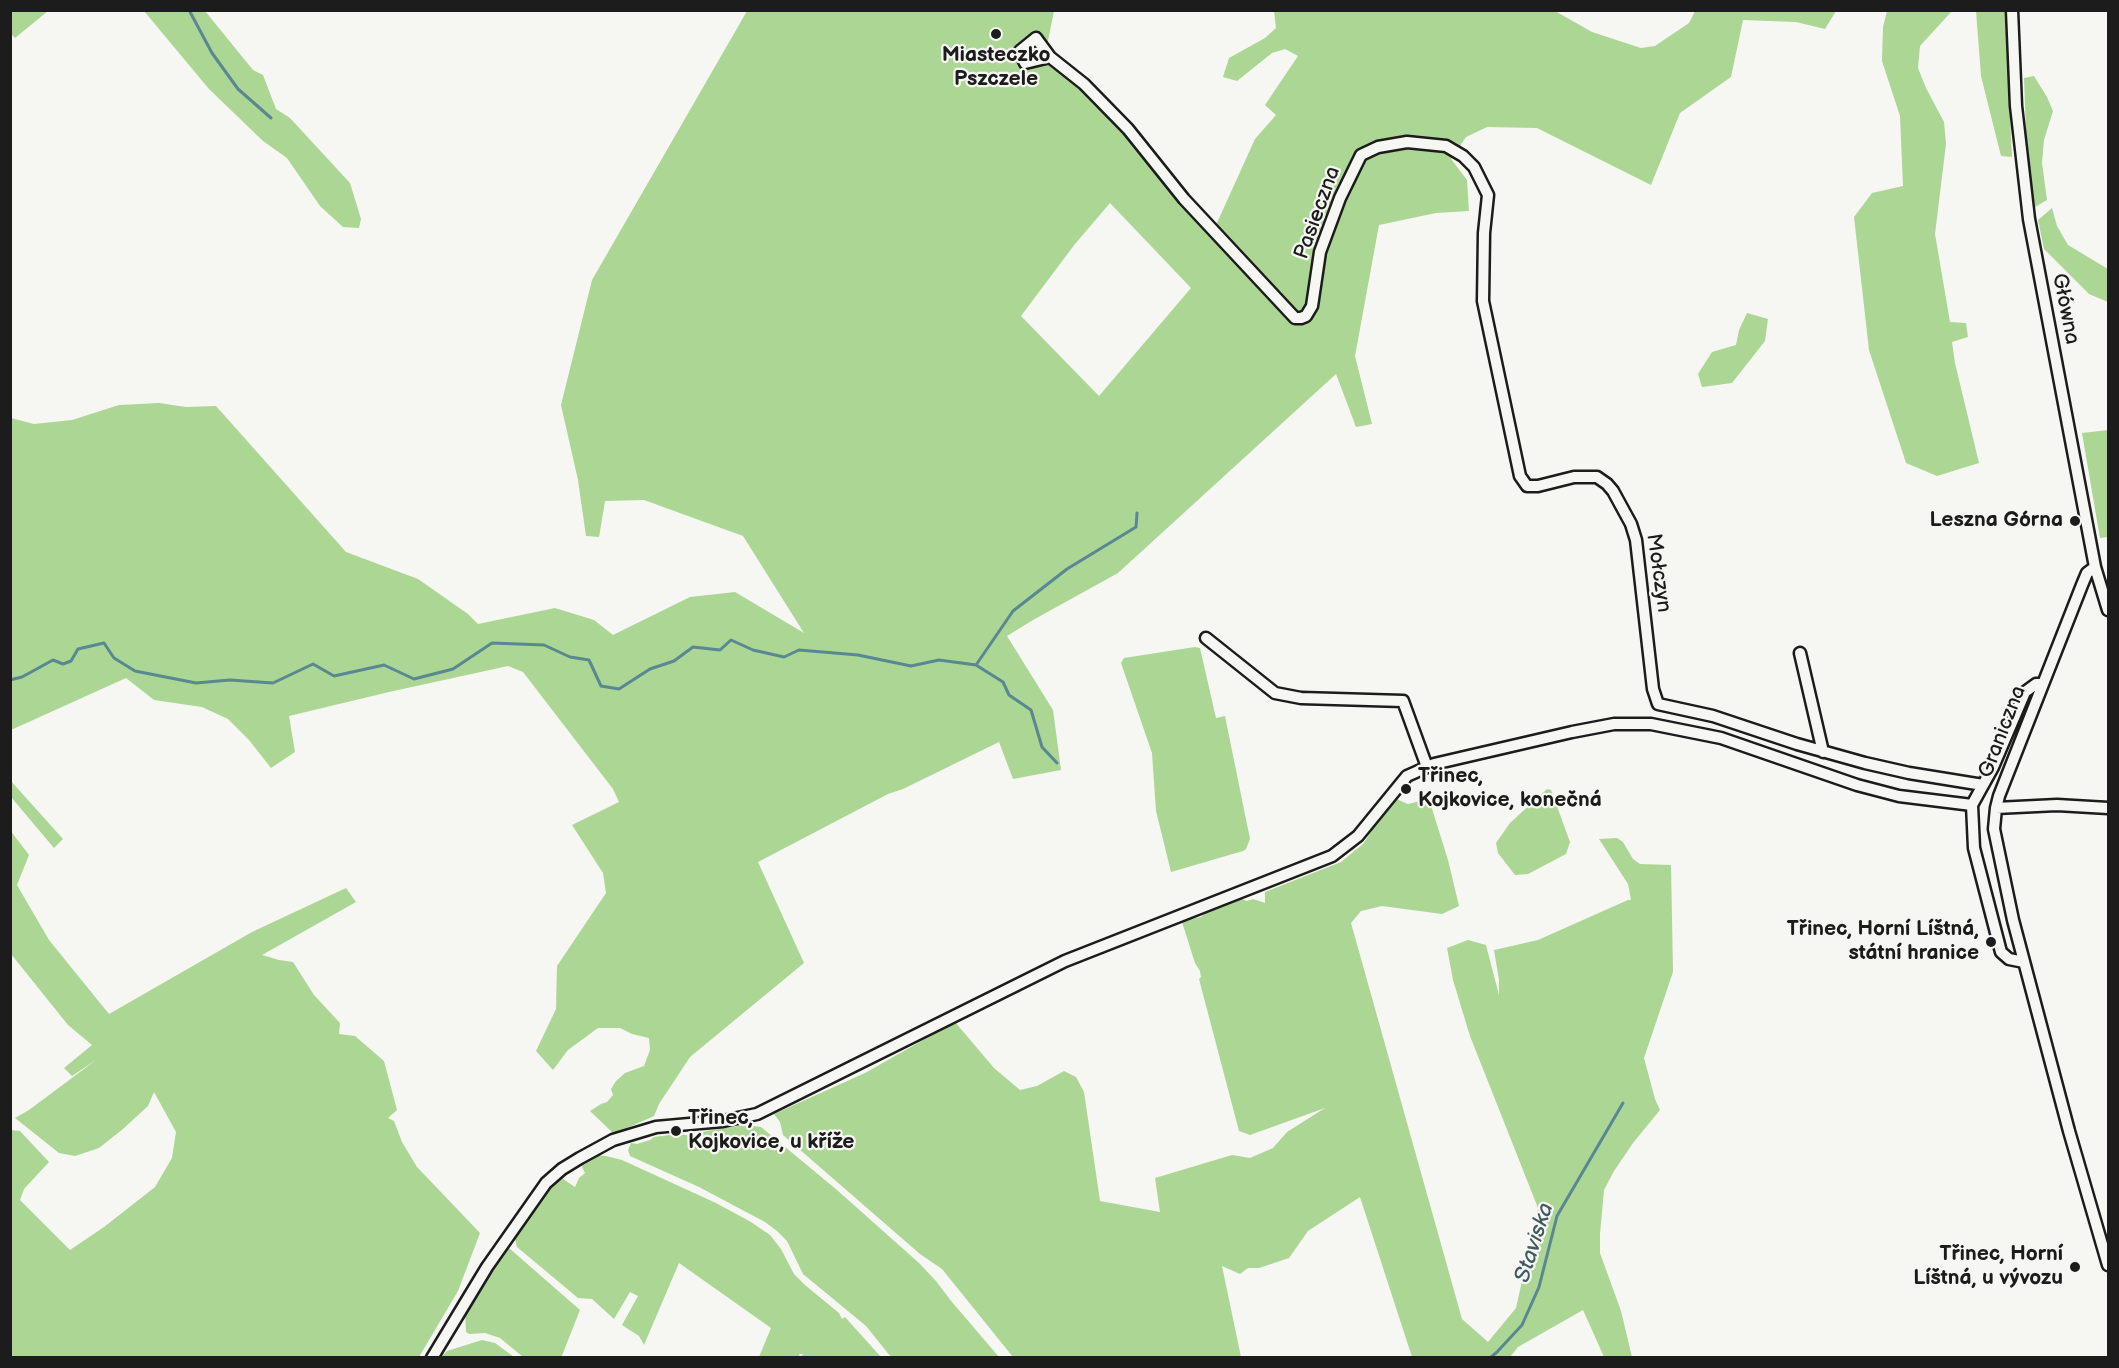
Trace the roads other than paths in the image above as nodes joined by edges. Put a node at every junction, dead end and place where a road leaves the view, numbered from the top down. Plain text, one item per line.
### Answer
1 (2012, 10) edge
2 (1050, 57) dead end
3 (1483, 301) joint
4 (2094, 567) junction
5 (2109, 610) edge
6 (1206, 638) dead end
7 (1800, 653) dead end
8 (2043, 684) junction
9 (1824, 752) junction
10 (1427, 767) junction
11 (1983, 785) junction
12 (1972, 805) junction
13 (1996, 808) junction
14 (2109, 808) edge
15 (2000, 862) junction
16 (1980, 868) junction
17 (2024, 962) junction
18 (2109, 1265) edge
19 (432, 1358) edge

1 - 4 street, Główna
2 - 3 street, Pasieczna
3 - 9 street, Mołczyn
4 - 5 street, Główna
4 - 8 street, Graniczna
6 - 10 street
7 - 9 street
8 - 11 street
8 - 13 street, Graniczna
9 - 11 street, Mołczyn
10 - 12 street
10 - 19 street
11 - 12 street
12 - 16 street
13 - 14 street, Graniczna
13 - 15 street
15 - 16 street
15 - 17 street
16 - 17 street
17 - 18 street

